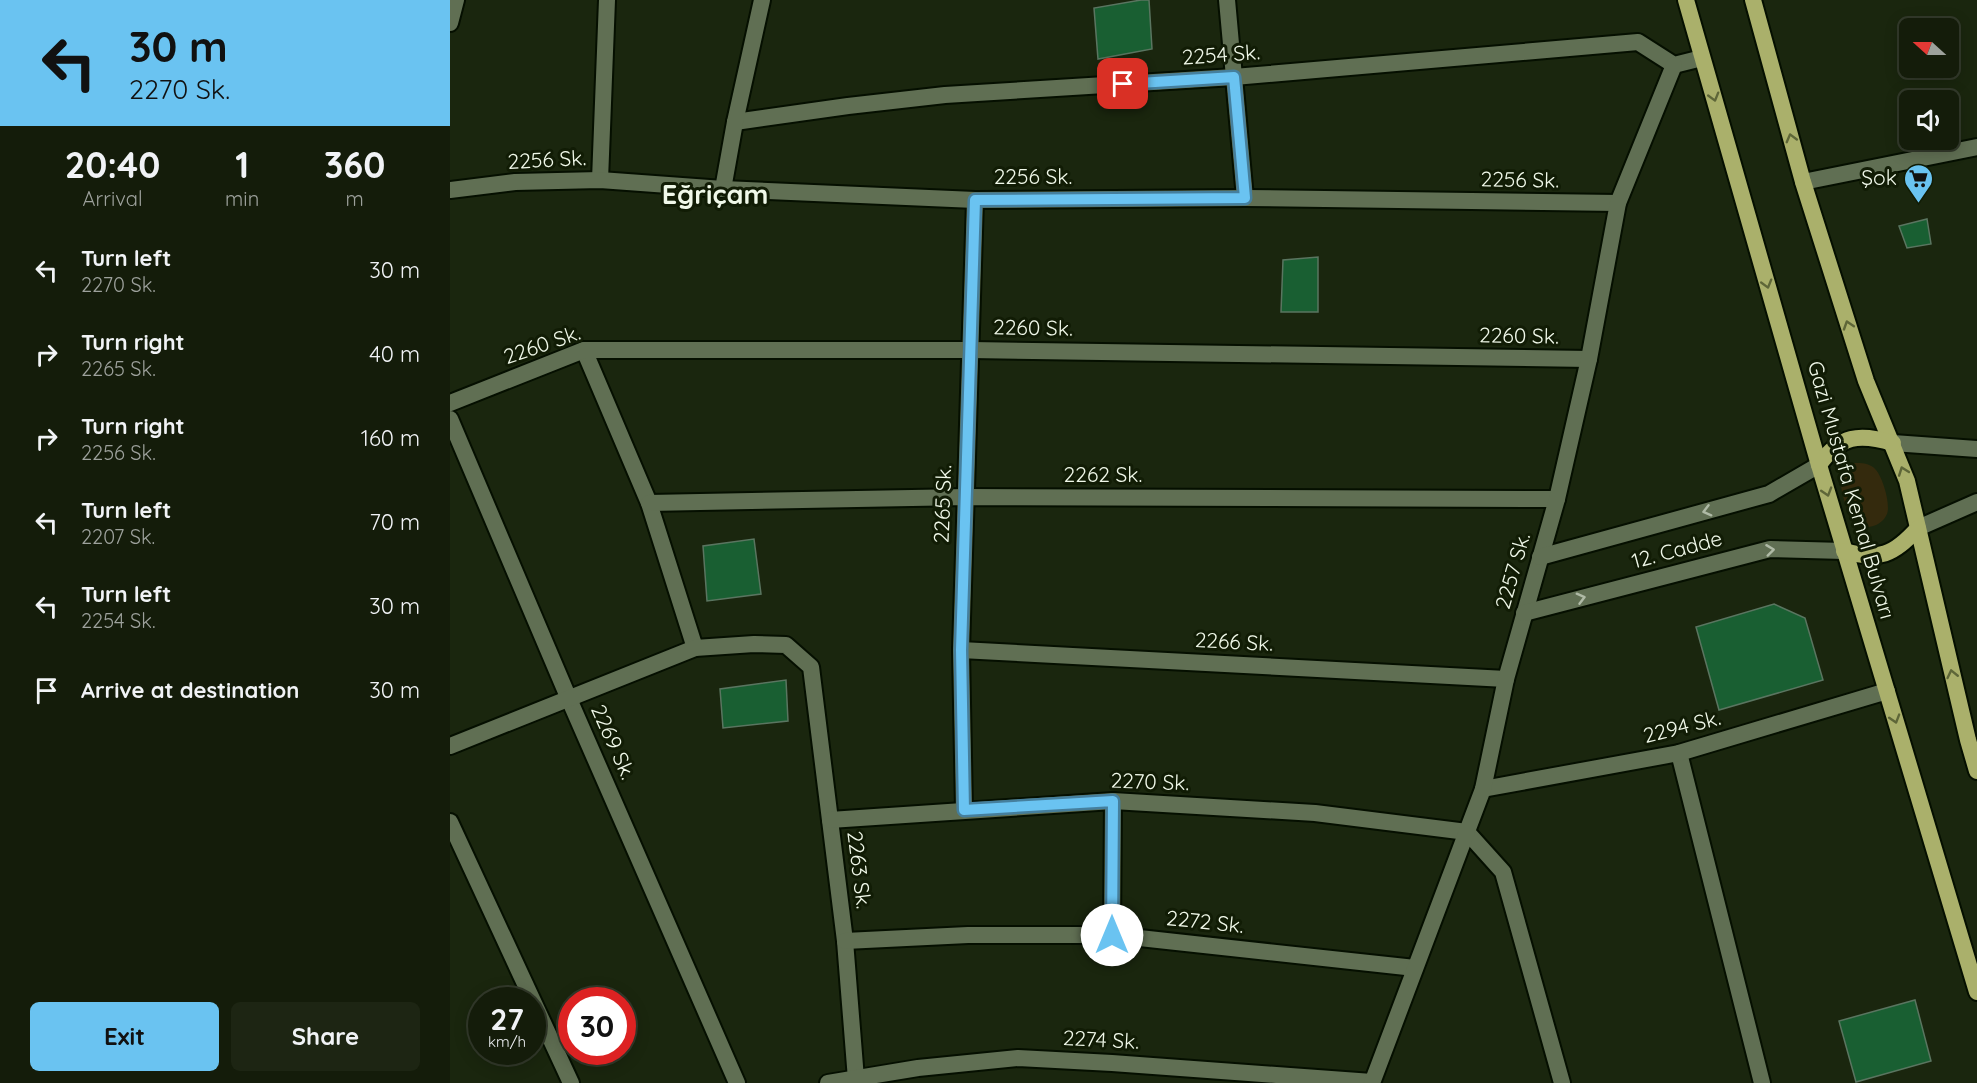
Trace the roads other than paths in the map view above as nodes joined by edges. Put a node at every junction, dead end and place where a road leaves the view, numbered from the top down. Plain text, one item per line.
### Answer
1 (456, 0) edge
2 (607, 0) edge
3 (762, 0) edge
4 (1227, 0) edge
5 (1686, 0) edge
6 (1753, 0) edge
7 (450, 23) edge
8 (1702, 58) junction
9 (1674, 65) junction
10 (1234, 77) junction
11 (735, 122) junction
12 (1977, 147) edge
13 (600, 180) junction
14 (1803, 182) junction
15 (723, 189) junction
16 (450, 190) edge
17 (1245, 198) junction
18 (975, 200) junction
19 (1618, 203) junction
20 (584, 350) junction
21 (971, 350) junction
22 (1589, 359) junction
23 (450, 403) edge
24 (450, 419) edge
25 (1893, 443) junction
26 (1977, 449) edge
27 (1819, 465) junction
28 (966, 497) junction
29 (1557, 499) junction
30 (1977, 502) edge
31 (649, 503) junction
32 (1918, 528) junction
33 (1844, 550) junction
34 (1540, 557) junction
35 (1524, 613) junction
36 (695, 648) junction
37 (961, 650) junction
38 (1506, 679) junction
39 (1887, 691) junction
40 (569, 699) junction
41 (1972, 739) edge
42 (450, 746) edge
43 (1679, 753) junction
44 (1977, 771) edge
45 (1483, 789) junction
46 (1113, 801) junction
47 (964, 810) junction
48 (830, 820) junction
49 (450, 822) edge
50 (1467, 832) junction
51 (1112, 935) junction
52 (845, 941) junction
53 (1415, 968) junction
54 (1977, 992) edge
55 (919, 1076) edge
56 (856, 1079) junction
57 (571, 1083) edge
58 (736, 1083) edge
59 (828, 1083) edge
60 (1372, 1083) edge
61 (1562, 1083) edge
62 (1762, 1083) edge

1 - 7 street
2 - 13 street
3 - 11 street
4 - 10 street
5 - 8 highway, Gazi Mustafa Kemal Bulvarı
14 -> 6 highway, Gazi Mustafa Kemal Bulvarı
8 - 9 street
8 -> 27 highway, Gazi Mustafa Kemal Bulvarı
9 - 10 street, 2254 Sk.
9 - 19 street, 2257 Sk.
10 - 11 street, 2254 Sk.
10 - 17 street
11 - 15 street
12 - 14 street
13 - 15 street, 2256 Sk.
13 - 16 street, 2256 Sk.
25 -> 14 highway, Gazi Mustafa Kemal Bulvarı
15 - 18 street, 2256 Sk.
17 - 18 street, 2256 Sk.
17 - 19 street, 2256 Sk.
18 - 21 street, 2265 Sk.
19 - 22 street, 2257 Sk.
20 - 21 street, 2260 Sk.
20 - 23 street, 2260 Sk.
20 - 31 street
21 - 22 street, 2260 Sk.
21 - 28 street, 2265 Sk.
22 - 29 street, 2257 Sk.
24 - 40 street, 2269 Sk.
25 - 26 street
25 - 27 highway
32 -> 25 highway, Gazi Mustafa Kemal Bulvarı
27 -> 33 highway, Gazi Mustafa Kemal Bulvarı
27 -> 34 street, 12. Cadde
28 - 29 street, 2262 Sk.
28 - 31 street, 2262 Sk.
28 - 37 street, 2265 Sk.
29 - 34 street, 2257 Sk.
30 - 32 street
31 - 36 street
32 - 33 highway
41 -> 32 highway, Gazi Mustafa Kemal Bulvarı
35 -> 33 street, 12. Cadde
33 - 39 highway, Gazi Mustafa Kemal Bulvarı
34 - 35 street, 2257 Sk.
35 - 38 street, 2257 Sk.
36 - 40 street
36 - 48 street, 2263 Sk.
37 - 38 street, 2266 Sk.
37 - 47 street, 2265 Sk.
38 - 45 street, 2257 Sk.
39 - 43 street, 2294 Sk.
39 -> 54 highway, Gazi Mustafa Kemal Bulvarı
40 - 42 street
40 - 58 street, 2269 Sk.
41 - 44 highway, Gazi Mustafa Kemal Bulvarı
43 - 45 street, 2294 Sk.
43 - 62 street
45 - 50 street, 2257 Sk.
46 - 47 street, 2270 Sk.
46 - 50 street, 2270 Sk.
46 - 51 street
47 - 48 street, 2270 Sk.
48 - 52 street, 2263 Sk.
49 - 57 street
50 - 53 street, 2257 Sk.
50 - 61 street
51 - 52 street, 2272 Sk.
51 - 53 street, 2272 Sk.
52 - 56 street, 2263 Sk.
53 - 60 street, 2257 Sk.
55 - 56 street, 2274 Sk.
55 - 60 street, 2274 Sk.
56 - 59 street, 2274 Sk.

